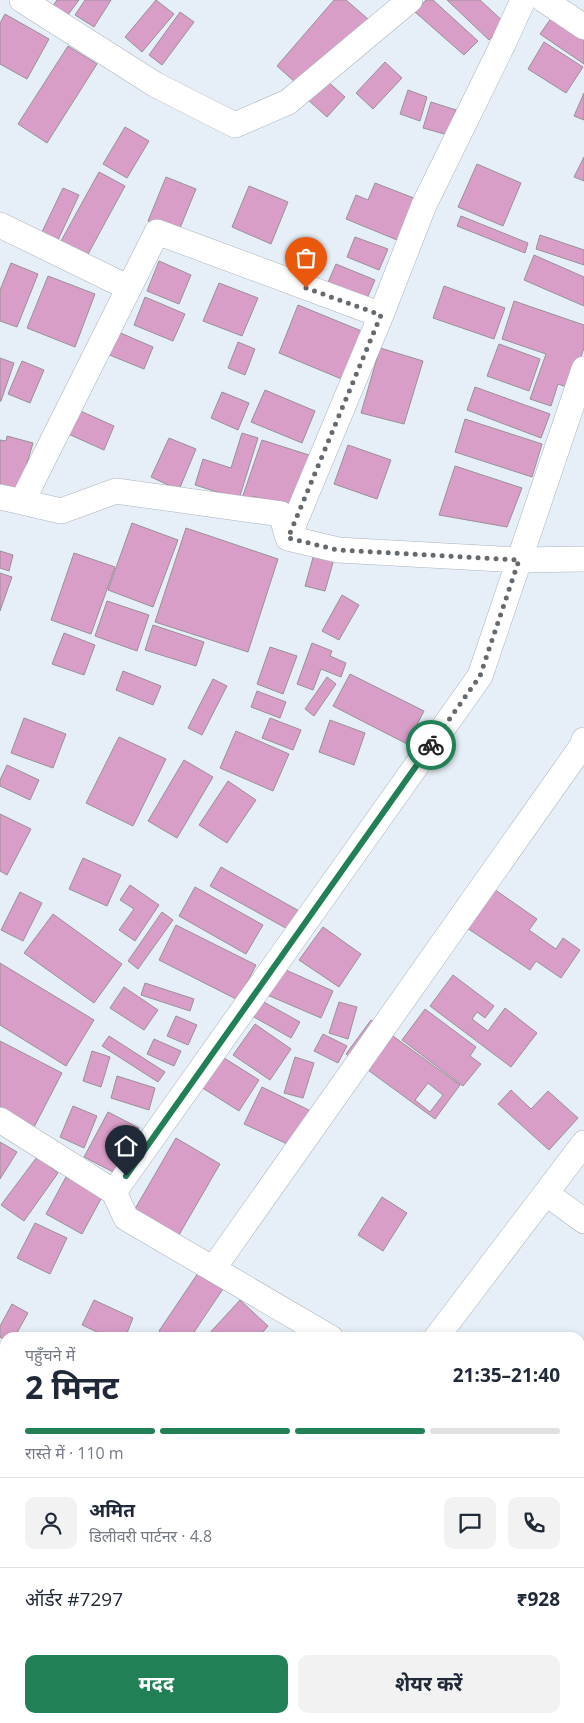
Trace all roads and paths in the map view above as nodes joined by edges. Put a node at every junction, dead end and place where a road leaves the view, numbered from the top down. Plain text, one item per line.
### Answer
1 (22, 0) edge
2 (410, 0) edge
3 (523, 0) edge
4 (544, 0) edge
5 (584, 27) edge
6 (0, 225) edge
7 (129, 288) junction
8 (381, 315) junction
9 (584, 369) edge
10 (11, 499) edge
11 (288, 538) junction
12 (584, 559) edge
13 (519, 560) junction
14 (584, 740) edge
15 (0, 1120) edge
16 (584, 1143) edge
17 (114, 1192) junction
18 (547, 1194) junction
19 (584, 1221) edge
20 (213, 1268) junction
21 (321, 1332) edge
22 (441, 1332) edge

1 - 2 street
3 - 8 street
4 - 5 street
6 - 7 street
7 - 8 street
7 - 10 street
8 - 11 street
9 - 13 street
10 - 11 street
11 - 13 street
12 - 13 street
13 - 17 street
14 - 20 street
15 - 17 street
16 - 18 street
17 - 20 street
18 - 19 street
18 - 22 street
20 - 21 street

